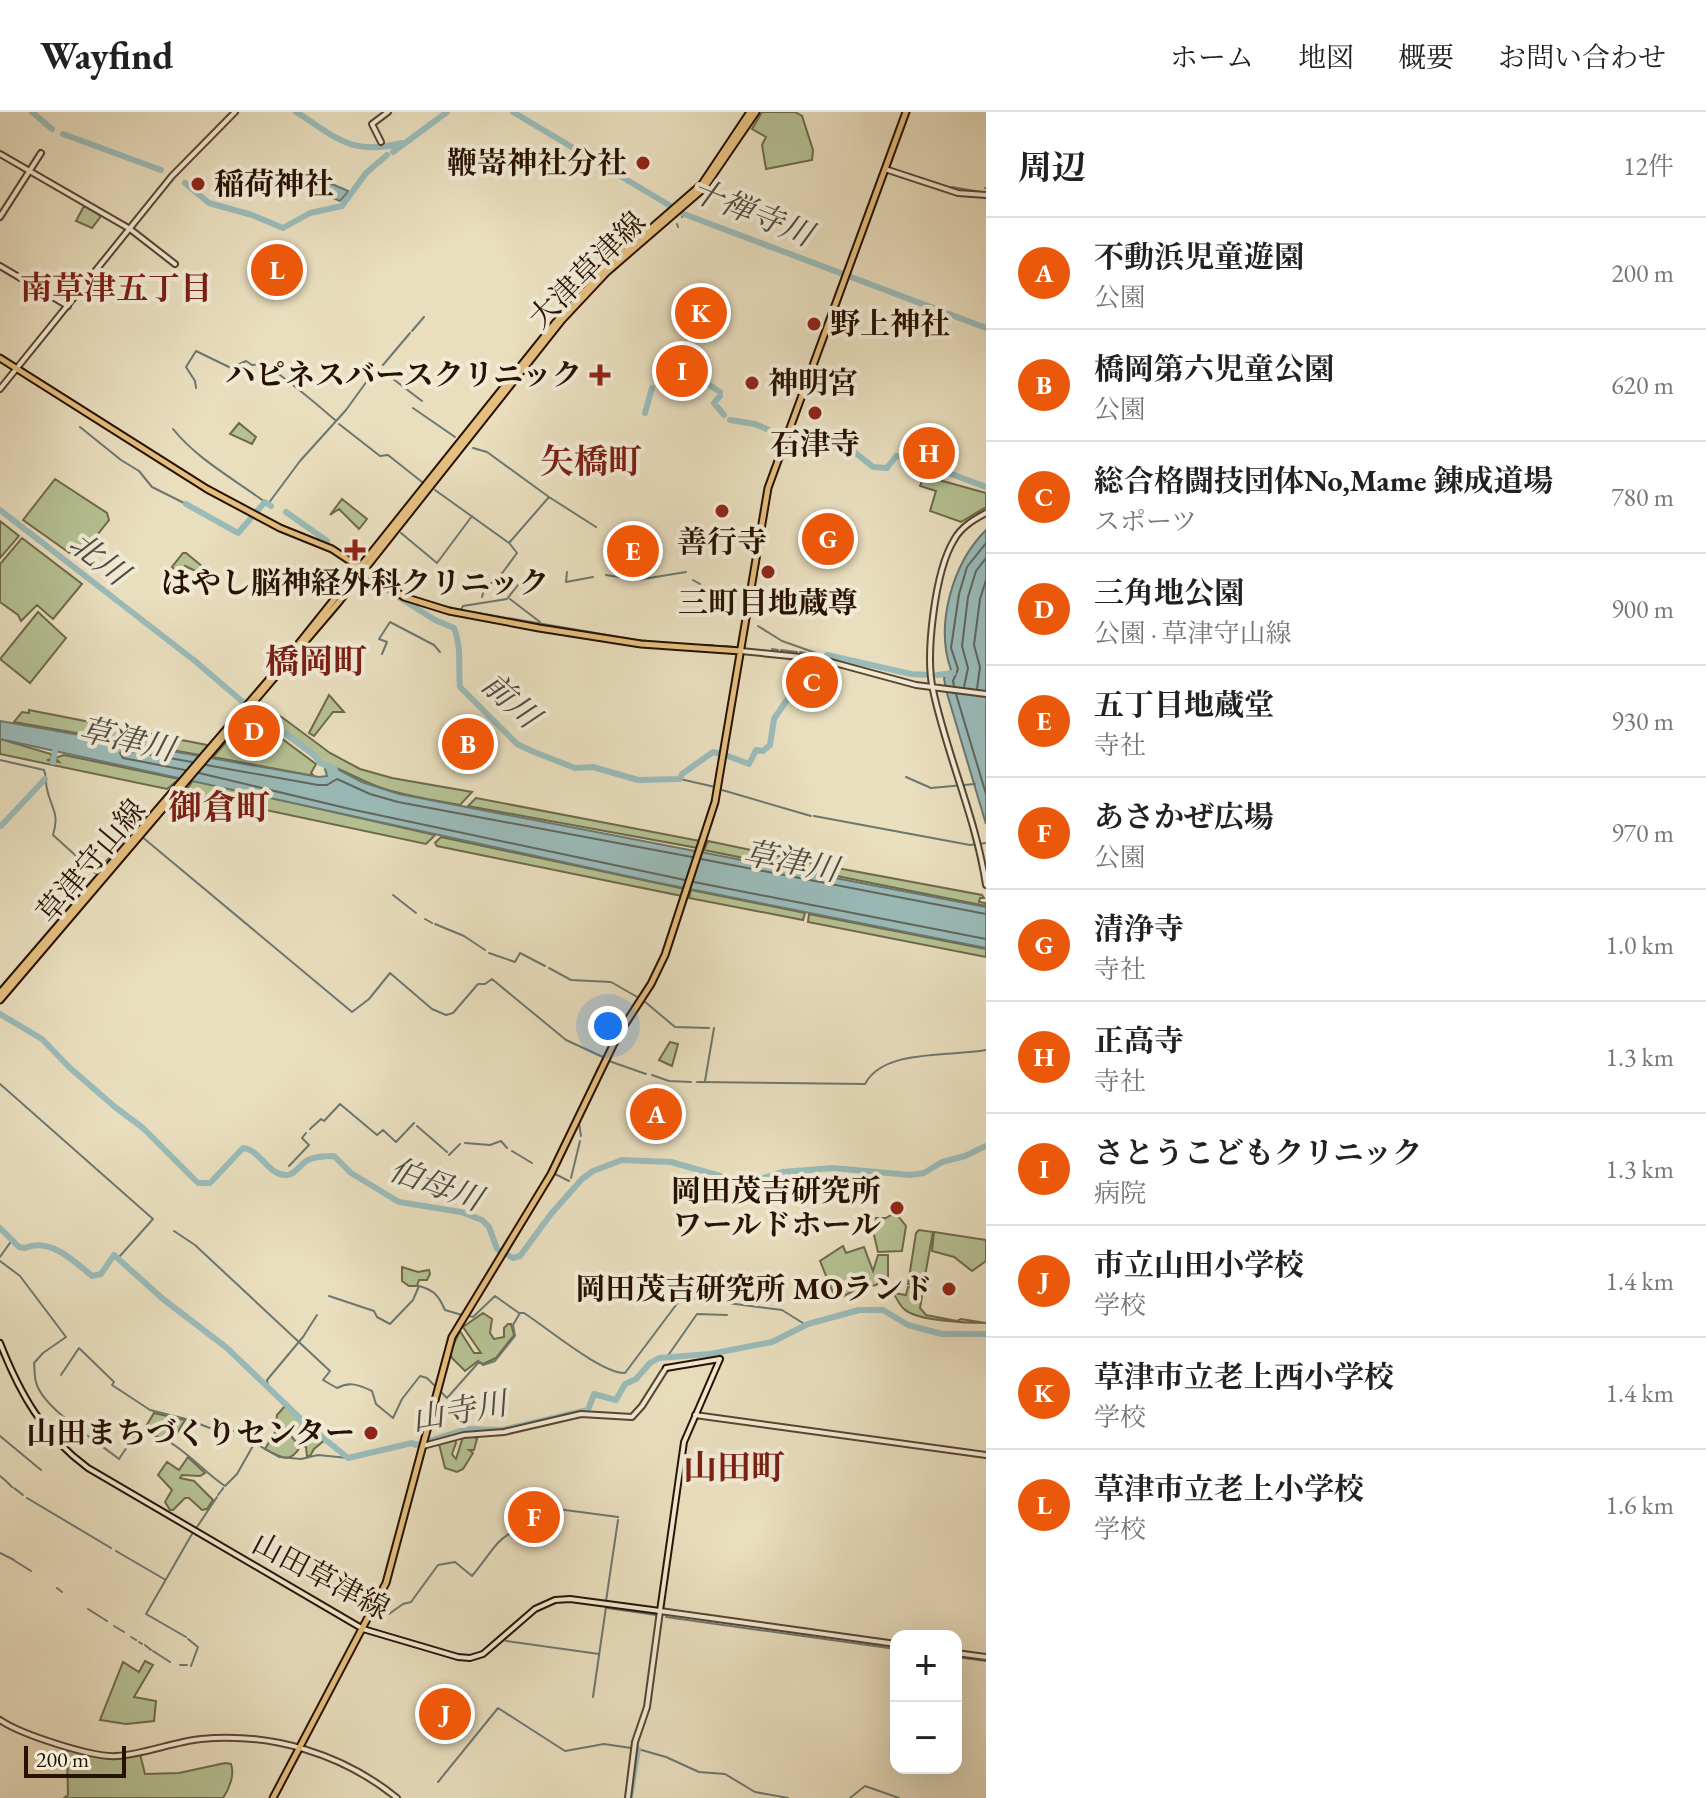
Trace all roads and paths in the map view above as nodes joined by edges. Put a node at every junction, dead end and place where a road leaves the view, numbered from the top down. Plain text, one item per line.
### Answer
1 (235, 112) edge
2 (388, 112) edge
3 (753, 112) edge
4 (906, 112) edge
5 (381, 142) dead end
6 (41, 153) dead end
7 (0, 154) edge
8 (885, 169) junction
9 (29, 171) junction
10 (986, 195) edge
11 (0, 217) edge
12 (130, 229) junction
13 (175, 264) dead end
14 (0, 266) edge
15 (68, 306) junction
16 (0, 358) edge
17 (17, 368) junction
18 (0, 389) edge
19 (986, 513) edge
20 (362, 569) junction
21 (741, 651) junction
22 (935, 688) junction
23 (986, 694) edge
24 (180, 788) junction
25 (986, 885) edge
26 (0, 993) edge
27 (0, 1000) edge
28 (0, 1343) edge
29 (695, 1415) junction
30 (423, 1446) junction
31 (986, 1455) edge
32 (660, 1611) junction
33 (363, 1629) junction
34 (890, 1643) edge
35 (962, 1654) edge
36 (986, 1657) edge
37 (0, 1720) edge
38 (300, 1747) junction
39 (273, 1798) edge
40 (397, 1798) edge
41 (628, 1798) edge

1 - 12 street
2 - 5 street
3 - 20 main road, 大津草津線
4 - 8 main road
6 - 9 street
7 - 9 street
8 - 10 street
8 - 21 main road
9 - 11 street
9 - 12 street
12 - 13 street
12 - 15 street
14 - 15 street
15 - 17 street
16 - 17 main road
17 - 18 street
17 - 20 main road
19 - 22 street
20 - 21 main road
20 - 24 main road, 草津守山線
21 - 22 street
21 - 30 main road
22 - 23 street
22 - 25 street
24 - 26 main road, 草津守山線
24 - 27 main road, 草津守山線
28 - 33 street, 山田草津線
29 - 30 street
29 - 31 street
29 - 32 street
30 - 33 main road
32 - 33 street, 山田草津線
32 - 34 street
32 - 41 street
33 - 38 main road
35 - 36 street
37 - 38 street
38 - 39 main road
38 - 40 street

